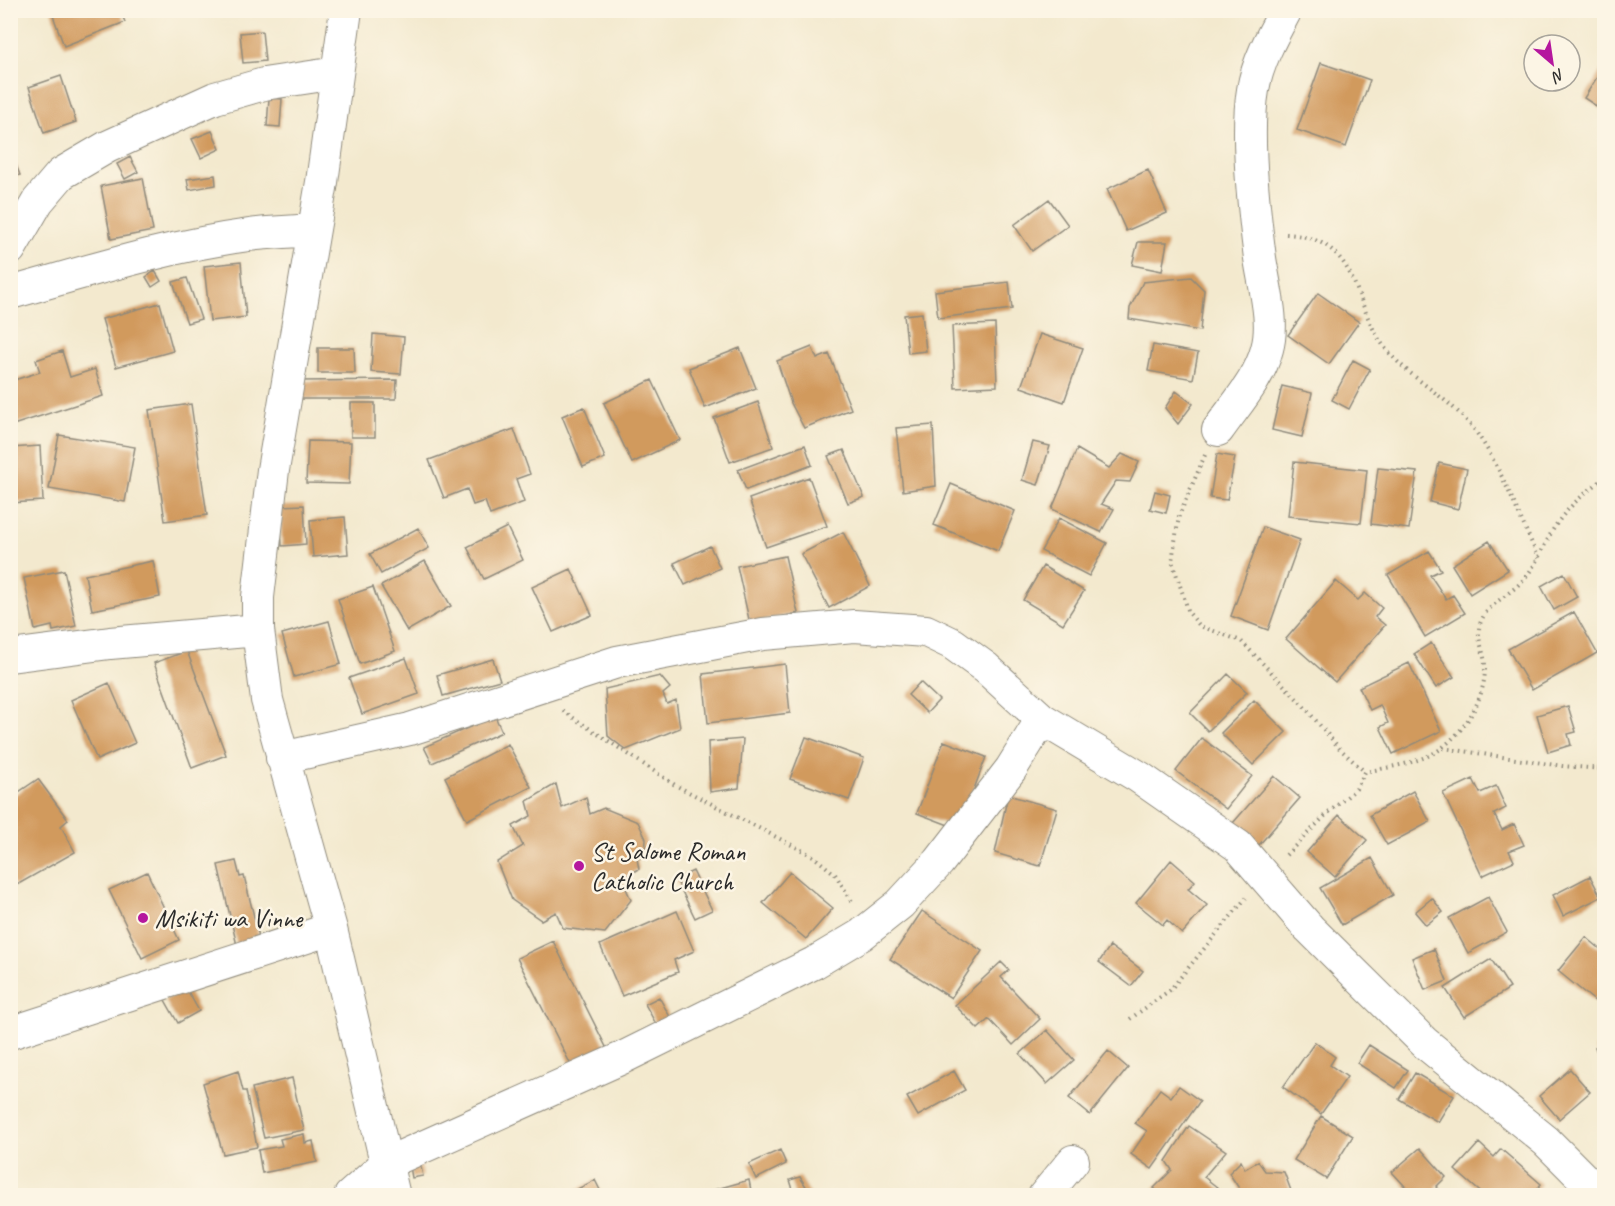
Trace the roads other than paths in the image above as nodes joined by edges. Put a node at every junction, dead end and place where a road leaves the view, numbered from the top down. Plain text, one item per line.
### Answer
1 (346, 10) edge
2 (1286, 10) edge
3 (337, 73) junction
4 (314, 230) junction
5 (10, 249) edge
6 (10, 293) edge
7 (1218, 430) road end
8 (258, 630) junction
9 (12, 651) edge
10 (1042, 719) junction
11 (282, 758) junction
12 (331, 929) junction
13 (10, 1033) edge
14 (1073, 1161) dead end
15 (387, 1163) junction
16 (350, 1196) edge
17 (394, 1196) edge
18 (1044, 1196) edge
19 (1601, 1196) edge

1 - 3 street
2 - 7 street
3 - 4 street
3 - 5 street
4 - 6 street
4 - 8 street
8 - 9 street
8 - 11 street
10 - 11 street
10 - 15 street
10 - 19 street
11 - 12 street
12 - 13 street
12 - 15 street
14 - 18 street
15 - 16 street
15 - 17 street

